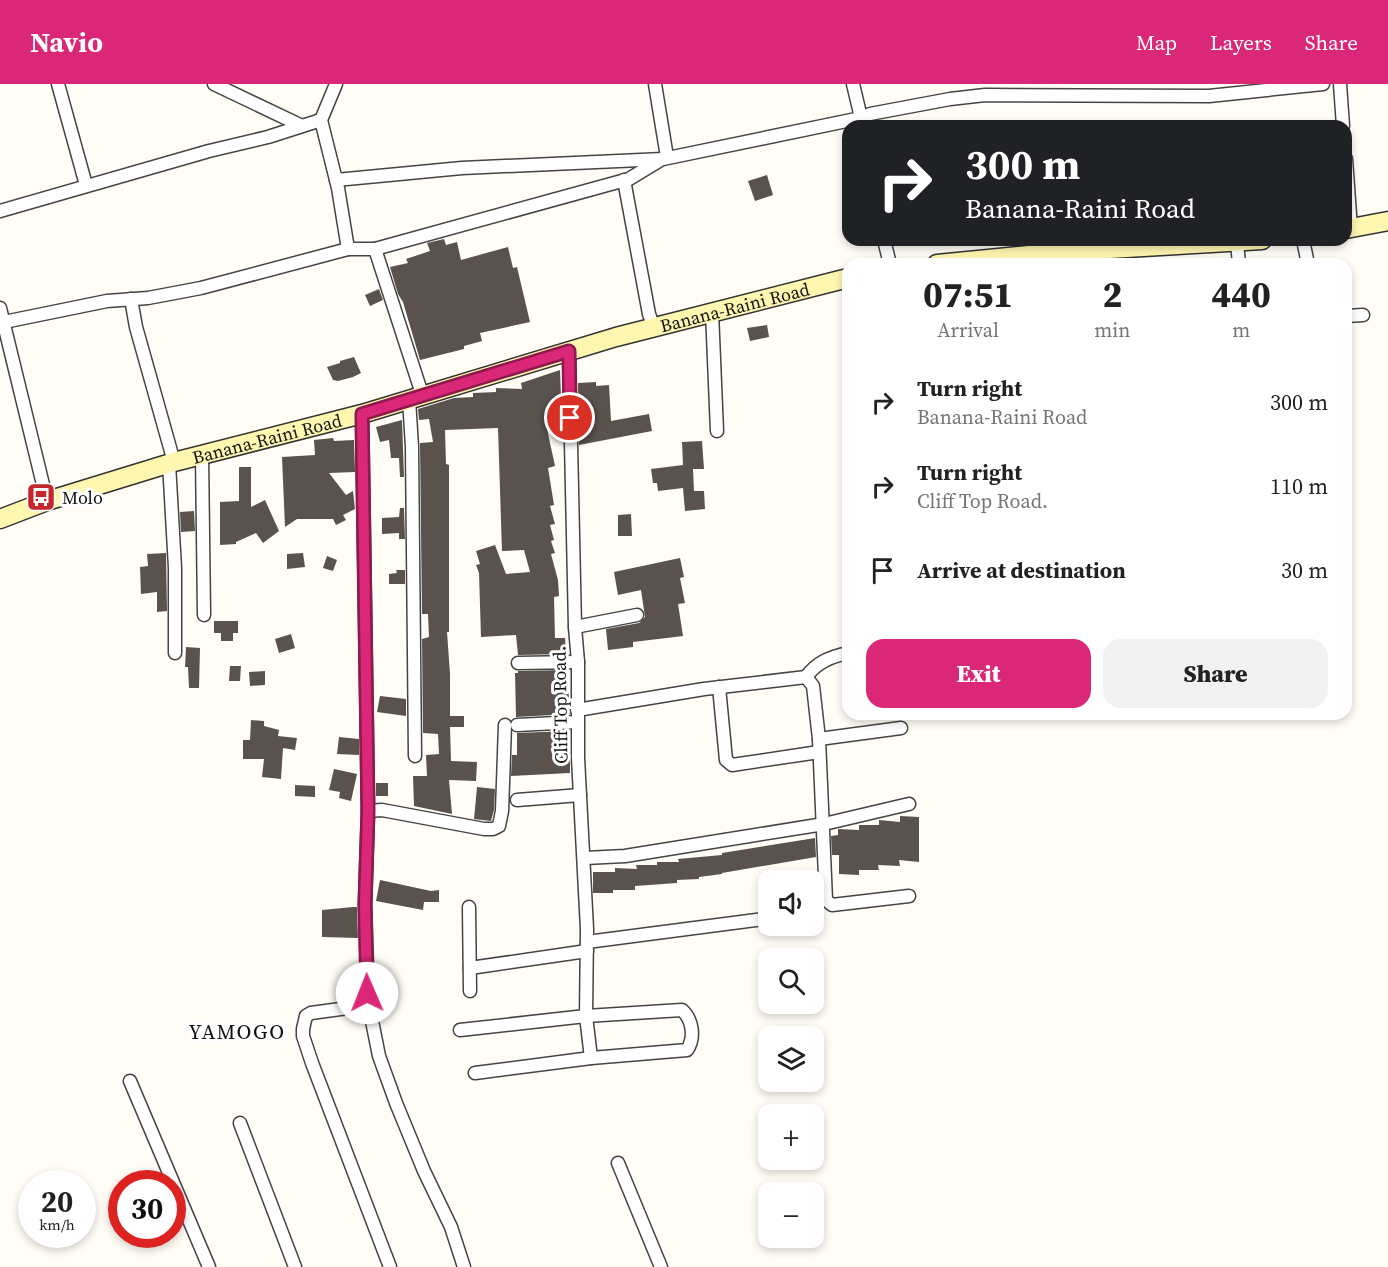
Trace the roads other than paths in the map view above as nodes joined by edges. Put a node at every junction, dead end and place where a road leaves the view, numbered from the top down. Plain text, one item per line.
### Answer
1 (58, 84) edge
2 (213, 84) edge
3 (336, 84) edge
4 (655, 84) edge
5 (853, 84) edge
6 (1323, 84) edge
7 (1340, 84) edge
8 (321, 120) junction
9 (862, 120) edge
10 (864, 120) edge
11 (1343, 120) edge
12 (302, 126) junction
13 (842, 126) edge
14 (665, 158) junction
15 (336, 180) junction
16 (624, 180) junction
17 (86, 185) junction
18 (0, 211) edge
19 (1388, 221) edge
20 (1352, 228) edge
21 (1159, 246) edge
22 (348, 249) junction
23 (375, 249) junction
24 (1092, 257) edge
25 (1059, 258) edge
26 (842, 280) edge
27 (131, 299) junction
28 (0, 308) edge
29 (712, 312) junction
30 (1363, 315) dead end
31 (1352, 316) edge
32 (4, 322) junction
33 (654, 328) junction
34 (569, 351) junction
35 (416, 396) junction
36 (362, 414) junction
37 (717, 431) dead end
38 (202, 454) junction
39 (172, 462) junction
40 (47, 501) junction
41 (0, 519) edge
42 (204, 615) dead end
43 (637, 615) dead end
44 (575, 627) junction
45 (175, 653) dead end
46 (842, 655) edge
47 (578, 662) junction
48 (518, 663) dead end
49 (806, 677) junction
50 (719, 687) junction
51 (577, 716) junction
52 (901, 728) dead end
53 (819, 739) junction
54 (819, 752) junction
55 (415, 756) dead end
56 (580, 795) junction
57 (517, 800) dead end
58 (909, 804) dead end
59 (368, 811) junction
60 (824, 824) junction
61 (585, 858) junction
62 (909, 896) dead end
63 (469, 907) dead end
64 (758, 920) edge
65 (587, 946) junction
66 (470, 968) junction
67 (470, 991) dead end
68 (368, 1001) junction
69 (586, 1016) junction
70 (460, 1030) dead end
71 (591, 1058) junction
72 (475, 1073) dead end
73 (130, 1081) dead end
74 (240, 1123) dead end
75 (618, 1163) dead end
76 (209, 1267) edge
77 (295, 1267) edge
78 (390, 1267) edge
79 (464, 1267) edge
80 (661, 1267) edge

1 - 17 street
2 - 12 street
3 - 8 street
4 - 14 street
5 - 9 street
6 - 10 street
7 - 11 street
8 - 12 street
8 - 15 street
12 - 17 street
13 - 14 street
14 - 15 street
14 - 16 street
15 - 22 street
16 - 23 street
16 - 33 street
17 - 18 street
19 - 20 main road
21 - 24 main road
22 - 23 street
22 - 27 street
23 - 35 street
24 - 25 main road
26 - 29 main road, Banana-Raini Road
27 - 32 street
27 - 39 street
28 - 32 street
29 - 33 main road, Banana-Raini Road
29 - 37 street
30 - 31 street
32 - 40 street
33 - 34 main road, Banana-Raini Road
34 - 35 main road, Banana-Raini Road
34 - 44 street, Cliff Top Road.
35 - 36 main road, Banana-Raini Road
35 - 55 street
36 - 38 main road, Banana-Raini Road
36 - 59 street
38 - 39 main road, Banana-Raini Road
38 - 42 street
39 - 40 main road, Banana-Raini Road
39 - 45 street
40 - 41 main road, Banana-Raini Road
43 - 44 street
44 - 47 street, Cliff Top Road.
46 - 49 street
47 - 48 street
47 - 51 street, Cliff Top Road.
49 - 50 street
49 - 53 street
50 - 51 street
50 - 54 street
51 - 56 street, Cliff Top Road.
51 - 59 street
52 - 53 street
53 - 54 street
54 - 60 street
56 - 57 street
56 - 61 street, Cliff Top Road.
58 - 60 street
59 - 68 street
60 - 61 street
60 - 62 street
61 - 65 street, Cliff Top Road.
63 - 66 street
64 - 65 street
65 - 66 street
65 - 69 street, Cliff Top Road.
66 - 67 street
68 - 78 street
68 - 79 street
69 - 70 street
69 - 71 street, Cliff Top Road.
69 - 71 street
71 - 72 street
73 - 76 street
74 - 77 street
75 - 80 street

